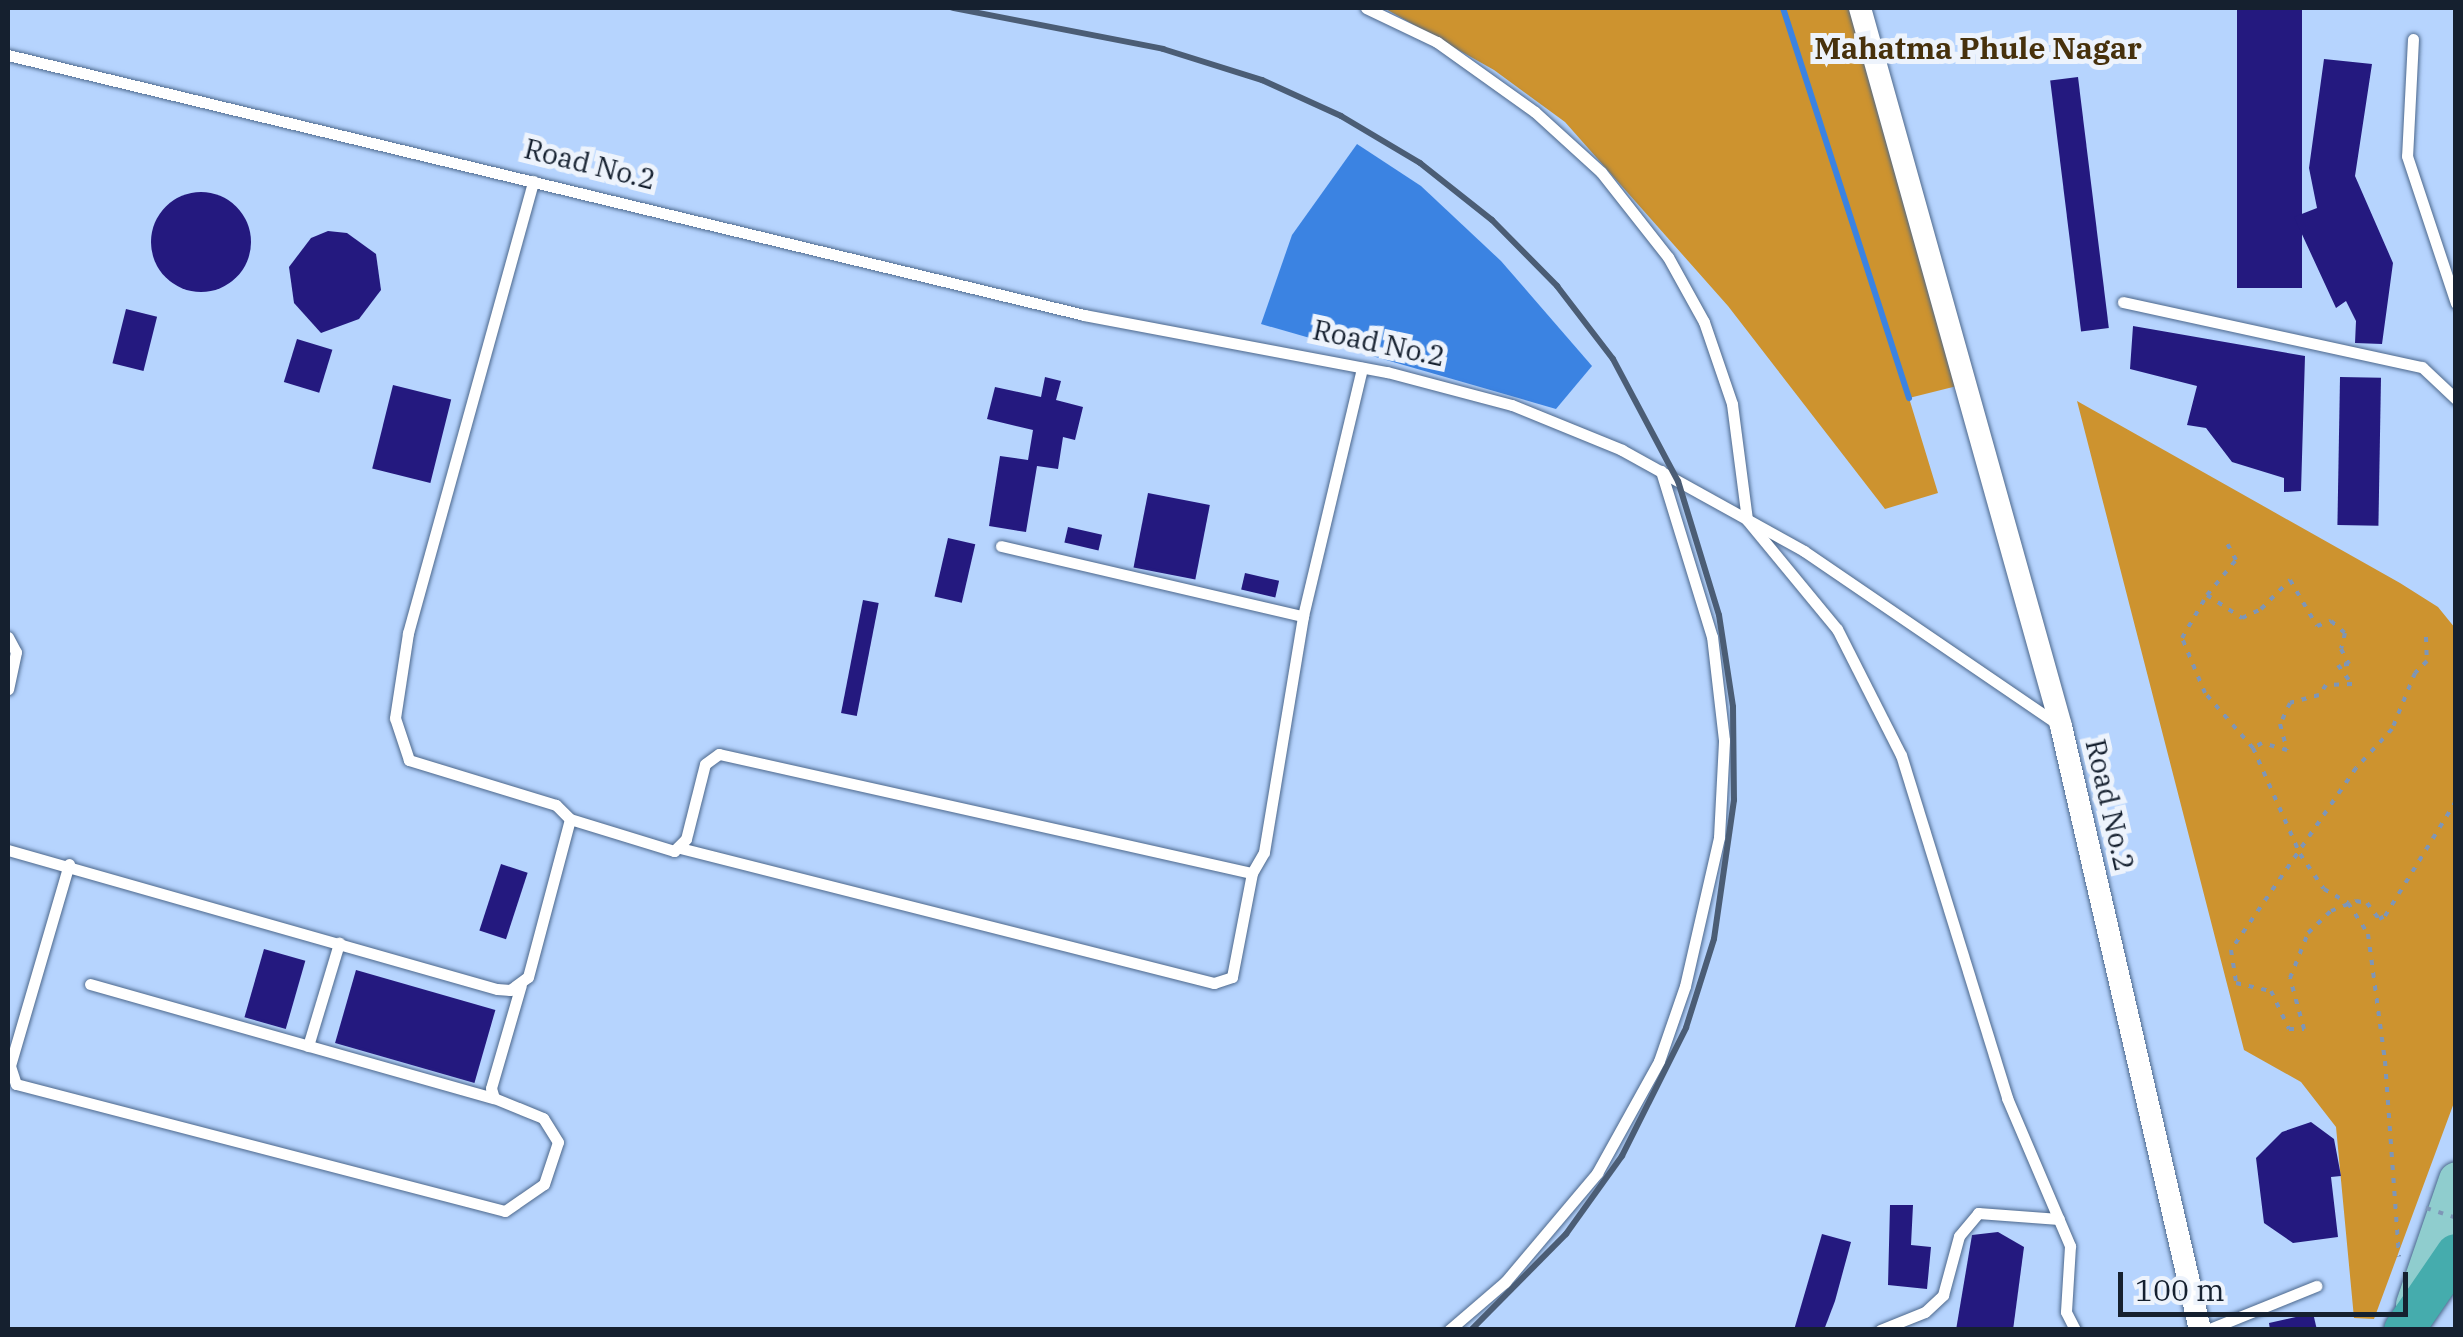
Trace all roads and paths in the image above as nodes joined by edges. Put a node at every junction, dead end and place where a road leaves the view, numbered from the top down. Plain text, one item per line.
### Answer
1 (1366, 8) edge
2 (1860, 8) edge
3 (2413, 40) dead end
4 (8, 55) edge
5 (533, 181) junction
6 (2123, 302) dead end
7 (2456, 303) edge
8 (1362, 368) junction
9 (2456, 399) edge
10 (1660, 471) junction
11 (1746, 520) junction
12 (2228, 542) dead end
13 (1001, 546) dead end
14 (2207, 596) junction
15 (1303, 616) junction
16 (8, 637) edge
17 (2426, 637) dead end
18 (8, 689) edge
19 (2061, 726) junction
20 (2253, 748) junction
21 (2456, 802) edge
22 (570, 819) junction
23 (674, 849) junction
24 (8, 850) edge
25 (2300, 854) junction
26 (69, 864) junction
27 (1252, 873) junction
28 (2348, 903) junction
29 (339, 943) junction
30 (90, 984) dead end
31 (521, 985) junction
32 (308, 1046) junction
33 (494, 1098) junction
34 (2456, 1179) edge
35 (2426, 1208) dead end
36 (2456, 1218) edge
37 (2058, 1219) junction
38 (2441, 1260) edge
39 (2316, 1286) dead end
40 (2404, 1329) edge
41 (1448, 1330) edge
42 (1880, 1330) edge
43 (2075, 1330) edge
44 (2203, 1330) edge

1 - 11 lane
2 - 19 street
3 - 7 lane
4 - 5 lane, Road No.2
5 - 8 lane, Road No.2
5 - 22 lane
6 - 9 lane
8 - 10 lane, Road No.2
8 - 15 lane
10 - 11 lane, Road No.2
10 - 41 lane
11 - 19 lane, Road No.2
11 - 37 lane
12 - 14 path
13 - 15 lane
14 - 20 path
14 - 20 path
15 - 27 lane
16 - 18 lane
17 - 25 path
19 - 44 street, Road No.2
20 - 25 path
21 - 28 path
22 - 23 lane
22 - 31 lane
23 - 27 lane
23 - 27 lane
24 - 26 lane
25 - 28 path
25 - 28 path
26 - 29 lane
26 - 33 lane
28 - 38 path
29 - 31 lane
29 - 32 lane
30 - 32 lane
31 - 33 lane
32 - 33 lane
34 - 38 main road
35 - 36 path, bridge
37 - 42 lane
37 - 43 lane
38 - 40 highway
39 - 44 lane

